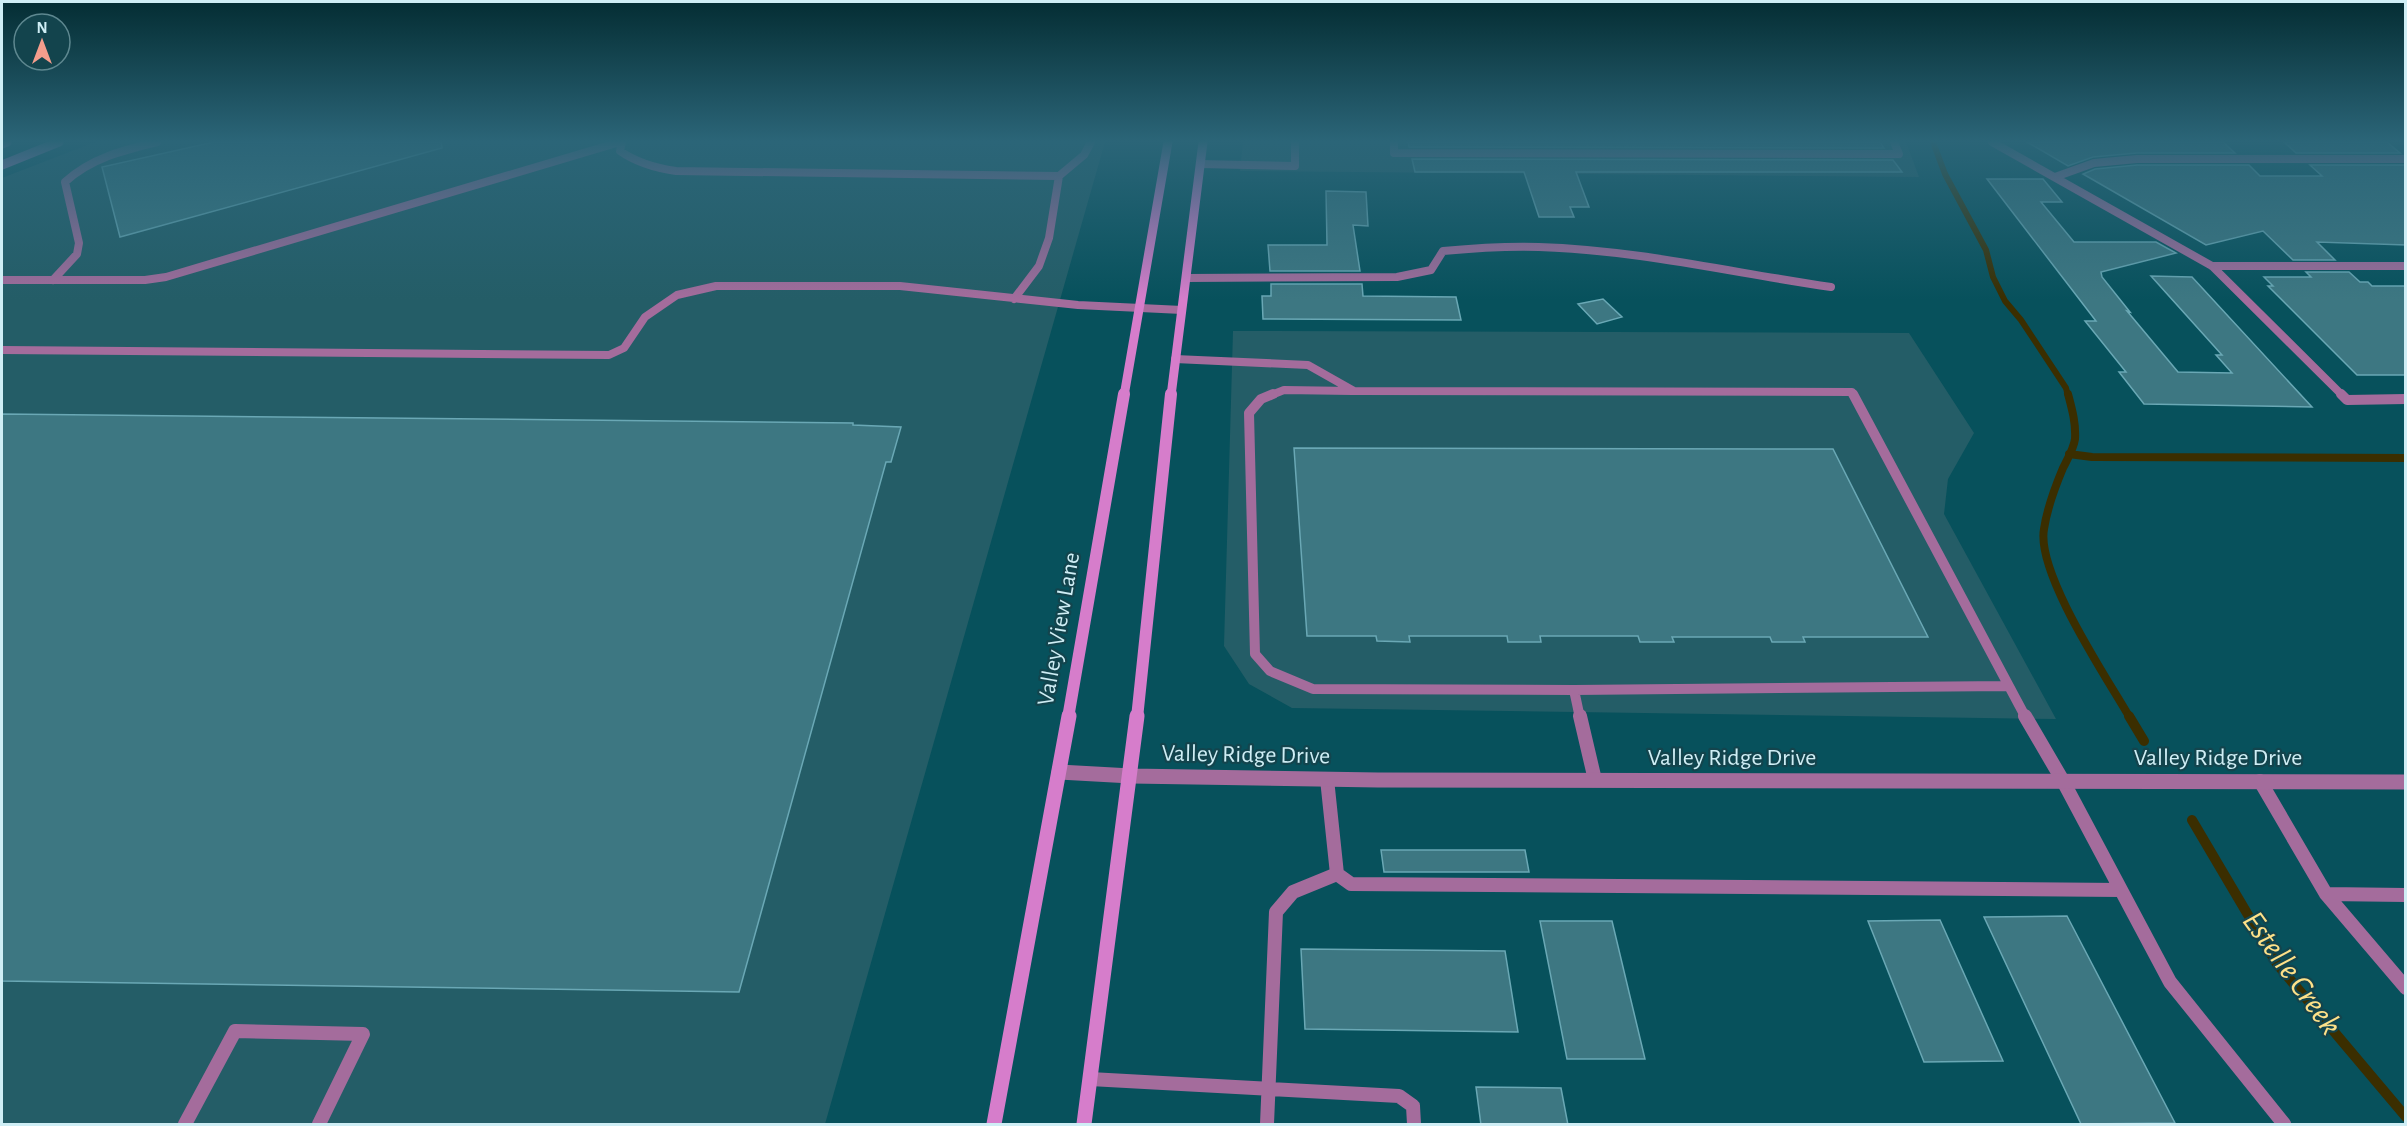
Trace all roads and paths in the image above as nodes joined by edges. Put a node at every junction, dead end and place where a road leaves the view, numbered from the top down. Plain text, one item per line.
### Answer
1 (68, 195) edge
2 (444, 195) edge
3 (1056, 195) edge
4 (1159, 195) edge
5 (1196, 195) edge
6 (2086, 195) edge
7 (2212, 266) junction
8 (2406, 266) edge
9 (1186, 278) junction
10 (2, 280) edge
11 (53, 280) junction
12 (1831, 287) dead end
13 (1014, 299) junction
14 (1138, 309) junction
15 (1182, 310) junction
16 (2, 350) edge
17 (1175, 359) junction
18 (1354, 391) junction
19 (2406, 399) edge
20 (2007, 686) junction
21 (1574, 690) junction
22 (1059, 772) junction
23 (1131, 776) junction
24 (1327, 779) junction
25 (1595, 780) junction
26 (2063, 781) junction
27 (2260, 781) junction
28 (2406, 782) edge
29 (1337, 874) junction
30 (2121, 890) junction
31 (2326, 894) junction
32 (2406, 895) edge
33 (2406, 988) edge
34 (1090, 1080) junction
35 (1269, 1089) junction
36 (185, 1125) edge
37 (319, 1125) edge
38 (994, 1125) edge
39 (1084, 1125) edge
40 (1268, 1125) edge
41 (1414, 1125) edge
42 (2284, 1125) edge

1 - 11 lane
2 - 11 lane
3 - 13 lane
4 - 14 main road, Valley View Lane
5 - 9 main road
6 - 7 lane
7 - 8 lane
7 - 19 lane
9 - 12 lane
9 - 15 main road
10 - 11 lane
13 - 14 lane
13 - 16 lane
14 - 15 lane
14 - 22 main road, Valley View Lane
15 - 17 main road
17 - 18 lane
17 - 23 main road
18 - 20 lane
18 - 21 lane
20 - 21 lane
20 - 26 lane
21 - 25 lane
22 - 23 street, Valley Ridge Drive
22 - 38 main road, Valley View Lane
23 - 24 street, Valley Ridge Drive
23 - 34 main road
24 - 25 street, Valley Ridge Drive
24 - 29 lane
25 - 26 street, Valley Ridge Drive
26 - 27 street, Valley Ridge Drive
26 - 30 lane
27 - 28 street, Valley Ridge Drive
27 - 31 lane
29 - 30 lane
29 - 35 lane
30 - 42 lane
31 - 32 lane
31 - 33 lane
34 - 35 lane
34 - 39 main road
35 - 40 lane
35 - 41 lane
36 - 37 lane

